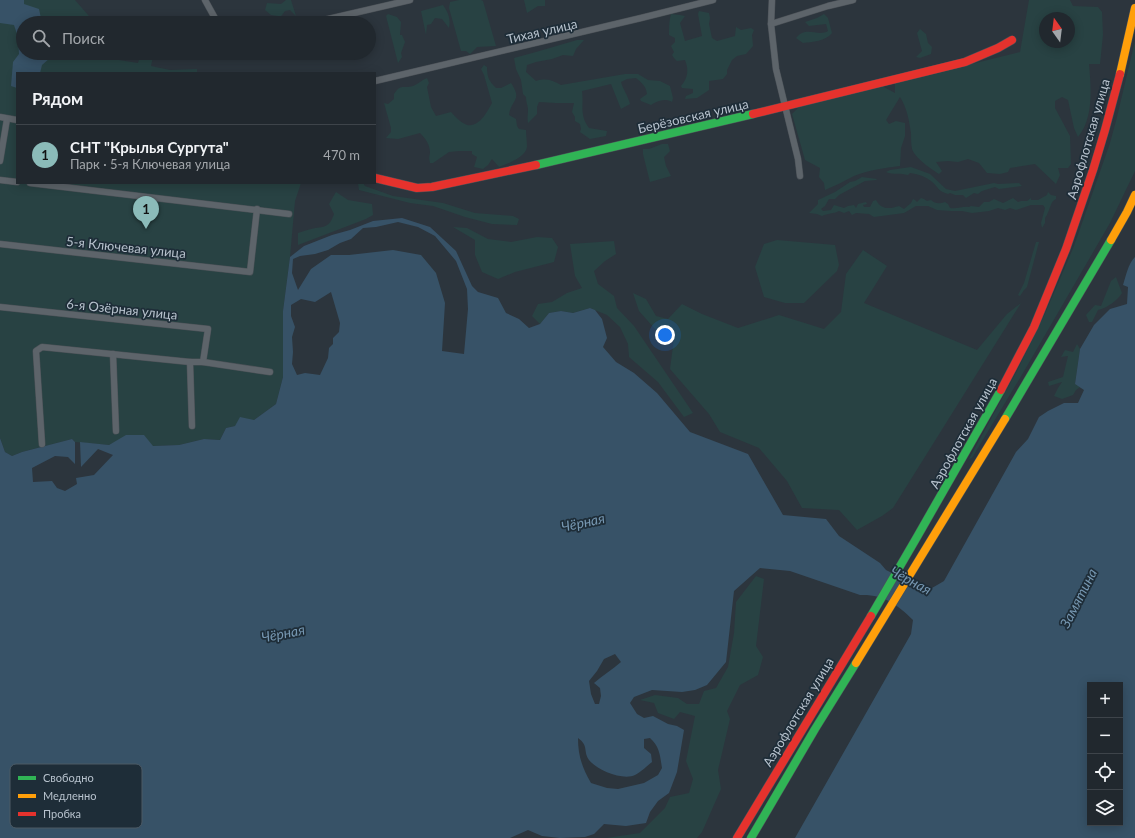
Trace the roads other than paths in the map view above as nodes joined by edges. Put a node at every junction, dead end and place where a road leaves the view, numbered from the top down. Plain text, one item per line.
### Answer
1 (205, 0) edge
2 (410, 0) edge
3 (713, 0) edge
4 (772, 0) edge
5 (853, 0) edge
6 (1135, 8) edge
7 (214, 16) edge
8 (341, 16) edge
9 (771, 24) junction
10 (1012, 40) dead end
11 (376, 81) edge
12 (786, 106) junction
13 (0, 117) edge
14 (7, 119) junction
15 (16, 120) edge
16 (0, 161) edge
17 (800, 176) dead end
18 (376, 178) edge
19 (0, 180) edge
20 (16, 182) edge
21 (39, 184) edge
22 (1135, 195) edge
23 (257, 209) junction
24 (289, 214) dead end
25 (0, 244) edge
26 (0, 307) edge
27 (113, 354) junction
28 (190, 362) junction
29 (203, 362) junction
30 (270, 372) dead end
31 (192, 426) dead end
32 (116, 431) dead end
33 (42, 444) dead end
34 (737, 838) edge
35 (752, 838) edge

1 - 7 street
2 - 8 street
3 - 11 street, Тихая улица
4 - 9 street
5 - 9 street
6 - 34 main road, Аэрофлотская улица
9 - 12 street
10 - 12 main road, Берёзовская улица
12 - 17 street
12 - 18 main road, Берёзовская улица
13 - 14 street
14 - 15 street
14 - 16 street
19 - 20 street
21 - 23 street
22 - 35 main road, Аэрофлотская улица
23 - 24 street
23 - 25 street, 5-я Ключевая улица
26 - 29 street, 6-я Озёрная улица
27 - 28 street
27 - 32 street
27 - 33 street
28 - 29 street
28 - 31 street
29 - 30 street

